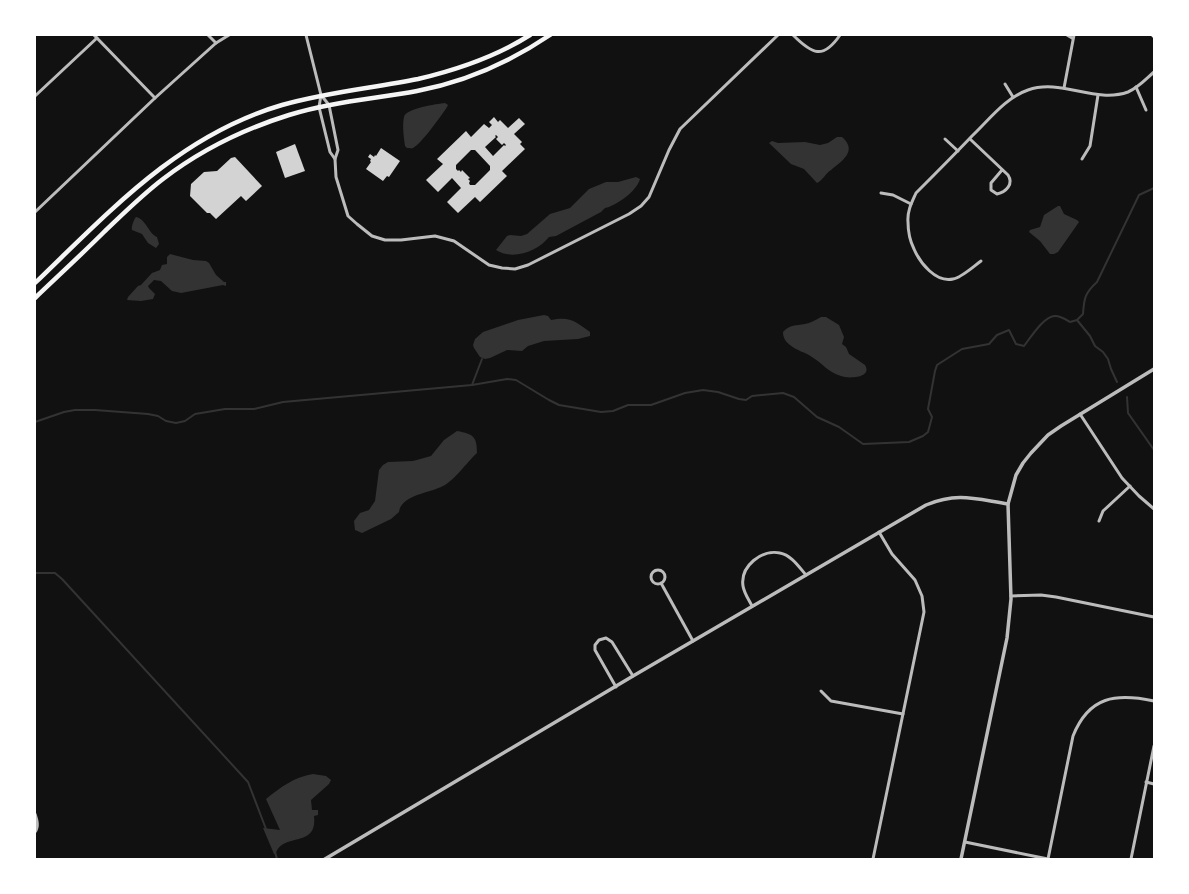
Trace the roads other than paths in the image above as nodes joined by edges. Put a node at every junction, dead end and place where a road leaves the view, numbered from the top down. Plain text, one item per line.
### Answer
1 (94, 35) edge
2 (208, 35) edge
3 (229, 35) edge
4 (306, 35) edge
5 (530, 35) edge
6 (550, 35) edge
7 (778, 35) edge
8 (794, 35) edge
9 (840, 35) edge
10 (1067, 35) edge
11 (1073, 37) edge
12 (97, 38) junction
13 (216, 43) junction
14 (1154, 72) edge
15 (1005, 84) dead end
16 (1064, 88) junction
17 (1136, 88) junction
18 (321, 95) junction
19 (1098, 95) junction
20 (35, 96) edge
21 (1013, 97) junction
22 (155, 98) junction
23 (329, 105) junction
24 (319, 107) junction
25 (1146, 110) dead end
26 (945, 139) dead end
27 (970, 139) junction
28 (958, 151) junction
29 (335, 159) junction
30 (1082, 159) dead end
31 (1002, 170) junction
32 (881, 193) dead end
33 (911, 204) junction
34 (35, 212) edge
35 (982, 261) dead end
36 (35, 283) edge
37 (35, 298) edge
38 (1154, 369) edge
39 (1080, 414) junction
40 (1130, 486) junction
41 (1008, 504) junction
42 (1154, 509) edge
43 (1099, 521) dead end
44 (879, 532) junction
45 (806, 575) junction
46 (661, 583) junction
47 (1011, 596) junction
48 (752, 606) junction
49 (1154, 617) edge
50 (693, 641) junction
51 (633, 676) junction
52 (616, 687) junction
53 (821, 691) dead end
54 (1154, 701) edge
55 (903, 714) junction
56 (1154, 746) edge
57 (1146, 782) junction
58 (1154, 784) edge
59 (35, 814) edge
60 (35, 832) edge
61 (965, 842) junction
62 (325, 859) edge
63 (874, 859) edge
64 (961, 859) edge
65 (1048, 859) edge
66 (1131, 859) edge

1 - 12 street
2 - 13 street
3 - 13 street
4 - 18 street
5 - 18 main road
6 - 23 main road
7 - 29 street
8 - 9 street
10 - 11 street
11 - 16 street
12 - 20 street
12 - 22 street
13 - 22 street
14 - 17 street
15 - 21 street
16 - 19 street
16 - 21 street
17 - 19 street
17 - 25 street
18 - 23 street
18 - 24 street
18 - 36 main road
19 - 30 street
21 - 27 street
22 - 34 street
23 - 24 main road
23 - 29 street
24 - 29 street
24 - 37 main road
26 - 28 street
27 - 28 street
27 - 31 street
28 - 33 street
31 - 31 street
32 - 33 street
33 - 35 street
38 - 39 street
39 - 40 street
39 - 41 street
40 - 42 street
40 - 43 street
41 - 44 street
41 - 47 street
44 - 45 street
44 - 55 street
45 - 48 street
45 - 48 street
46 - 46 street
46 - 50 street
47 - 49 street
47 - 61 street
48 - 50 street
50 - 51 street
51 - 52 street
51 - 52 street
52 - 62 street
53 - 55 street
54 - 65 street
55 - 63 street
56 - 57 street
57 - 58 street
57 - 66 street
59 - 60 street
61 - 64 street
61 - 65 street

